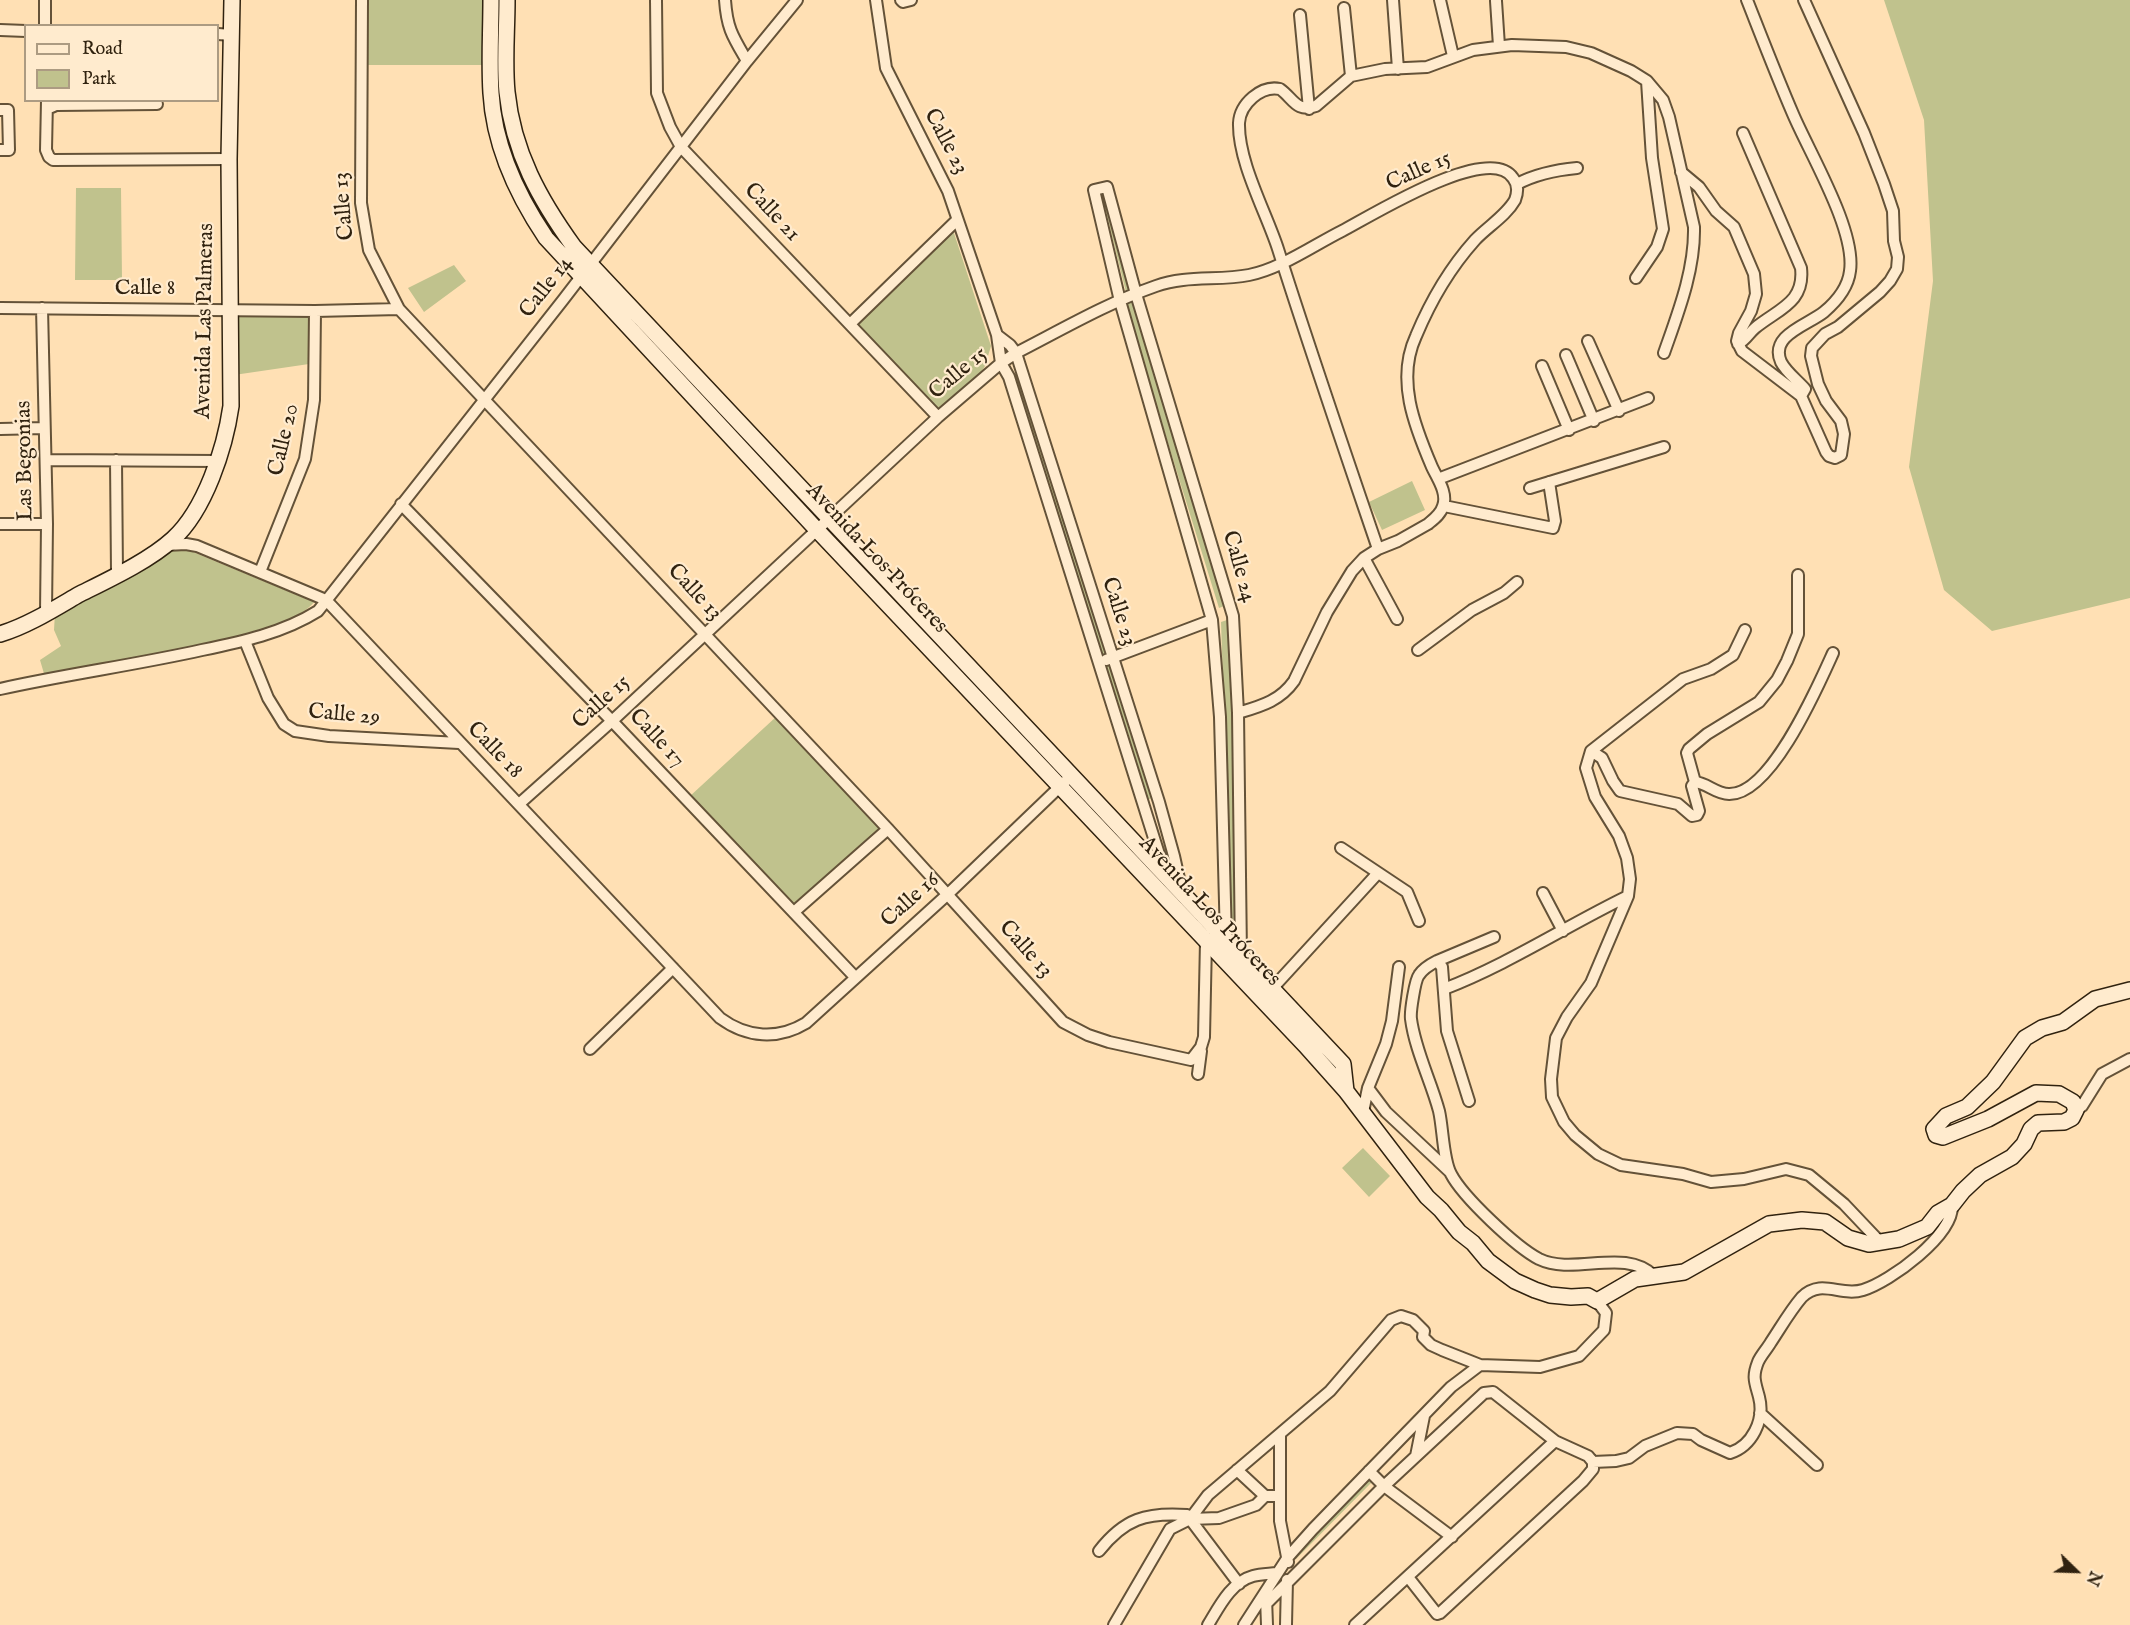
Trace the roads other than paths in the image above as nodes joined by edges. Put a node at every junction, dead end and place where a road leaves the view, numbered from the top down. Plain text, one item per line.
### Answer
1 (45, 0) edge
2 (232, 0) edge
3 (362, 0) edge
4 (491, 0) edge
5 (507, 0) edge
6 (656, 0) edge
7 (725, 0) edge
8 (797, 0) edge
9 (876, 0) edge
10 (901, 0) edge
11 (911, 0) edge
12 (1393, 0) edge
13 (1440, 0) edge
14 (1747, 0) edge
15 (1804, 0) edge
16 (1496, 2) dead end
17 (1344, 8) dead end
18 (1300, 15) dead end
19 (45, 24) edge
20 (0, 30) edge
21 (24, 31) edge
22 (225, 34) edge
23 (1499, 46) junction
24 (1452, 56) junction
25 (747, 61) junction
26 (1398, 69) junction
27 (1351, 76) junction
28 (1647, 81) junction
29 (157, 104) dead end
30 (47, 105) edge
31 (1309, 109) junction
32 (4, 110) edge
33 (1743, 133) dead end
34 (681, 147) junction
35 (5, 150) edge
36 (229, 159) junction
37 (1577, 168) dead end
38 (1680, 171) junction
39 (1517, 188) junction
40 (957, 220) junction
41 (1282, 262) junction
42 (585, 271) junction
43 (1636, 278) dead end
44 (1136, 294) junction
45 (1120, 301) junction
46 (0, 308) edge
47 (42, 308) junction
48 (231, 309) junction
49 (399, 309) junction
50 (315, 311) junction
51 (850, 324) junction
52 (997, 335) junction
53 (1588, 341) dead end
54 (1738, 344) junction
55 (1016, 353) junction
56 (1664, 353) dead end
57 (1566, 355) dead end
58 (1001, 363) junction
59 (1542, 366) dead end
60 (1801, 396) junction
61 (1648, 398) dead end
62 (484, 401) junction
63 (1619, 411) junction
64 (938, 417) junction
65 (1594, 420) junction
66 (44, 428) junction
67 (0, 429) edge
68 (1569, 430) junction
69 (1664, 447) dead end
70 (46, 460) junction
71 (116, 460) junction
72 (218, 461) junction
73 (1438, 479) junction
74 (1549, 482) junction
75 (1530, 488) dead end
76 (401, 504) junction
77 (1444, 506) junction
78 (830, 519) junction
79 (0, 524) edge
80 (47, 524) junction
81 (818, 530) junction
82 (165, 545) junction
83 (1378, 549) junction
84 (1364, 558) junction
85 (260, 572) junction
86 (117, 573) junction
87 (1798, 575) dead end
88 (1517, 582) dead end
89 (326, 600) junction
90 (46, 612) junction
91 (1397, 619) dead end
92 (1212, 620) junction
93 (1745, 630) dead end
94 (0, 634) edge
95 (705, 634) junction
96 (245, 641) junction
97 (1418, 650) dead end
98 (1833, 653) dead end
99 (1112, 658) junction
100 (1098, 663) junction
101 (0, 689) edge
102 (1238, 713) junction
103 (612, 721) junction
104 (459, 743) junction
105 (1591, 751) junction
106 (1072, 776) junction
107 (1695, 782) junction
108 (1060, 787) junction
109 (519, 804) junction
110 (888, 829) junction
111 (1341, 848) dead end
112 (1165, 873) junction
113 (1378, 873) junction
114 (1152, 885) junction
115 (1183, 892) junction
116 (1543, 893) dead end
117 (948, 894) junction
118 (1628, 896) junction
119 (1170, 904) junction
120 (794, 912) junction
121 (1419, 921) dead end
122 (1563, 931) junction
123 (1494, 937) dead end
124 (1226, 939) junction
125 (1211, 947) junction
126 (1241, 955) junction
127 (1437, 961) junction
128 (1230, 967) junction
129 (1399, 967) dead end
130 (673, 968) junction
131 (855, 978) junction
132 (1273, 988) junction
133 (1444, 989) junction
134 (2130, 990) edge
135 (1261, 1000) junction
136 (764, 1035) joint
137 (1202, 1042) junction
138 (590, 1049) dead end
139 (2130, 1059) edge
140 (1198, 1074) dead end
141 (1368, 1088) junction
142 (1347, 1091) junction
143 (1469, 1101) dead end
144 (2076, 1110) junction
145 (1363, 1112) junction
146 (1450, 1172) junction
147 (1952, 1205) junction
148 (1881, 1242) junction
149 (1654, 1276) junction
150 (1598, 1301) junction
151 (1479, 1365) junction
152 (1760, 1413) junction
153 (1424, 1415) junction
154 (1280, 1434) junction
155 (1555, 1441) junction
156 (1416, 1456) junction
157 (1593, 1462) junction
158 (1817, 1466) dead end
159 (1238, 1470) junction
160 (1369, 1471) junction
161 (1384, 1486) junction
162 (1265, 1496) junction
163 (1280, 1496) junction
164 (1190, 1519) junction
165 (1452, 1537) junction
166 (1098, 1551) dead end
167 (1288, 1557) junction
168 (1277, 1573) junction
169 (1408, 1577) junction
170 (1287, 1582) junction
171 (1239, 1584) junction
172 (1266, 1591) junction
173 (1266, 1604) junction
174 (1114, 1625) edge
175 (1208, 1625) edge
176 (1244, 1625) edge
177 (1267, 1625) edge
178 (1286, 1625) edge
179 (1355, 1625) edge

1 - 19 street
2 - 22 main road, Avenida Las Palmeras
3 - 49 street, Calle 13
4 - 42 main road, Avenida Los Próceres
5 - 42 main road, Avenida Los Próceres
6 - 34 street, Calle 21
7 - 25 street
8 - 25 street, Calle 14
9 - 40 street, Calle 23
10 - 11 street
12 - 26 street
13 - 24 street
14 - 60 street
15 - 60 street
16 - 23 street
17 - 27 street
18 - 31 street
20 - 21 street
22 - 36 main road, Avenida Las Palmeras
23 - 24 street
23 - 28 street
24 - 26 street
25 - 34 street, Calle 14
26 - 27 street
27 - 31 street
28 - 38 street
28 - 43 street
29 - 30 street
30 - 36 street
31 - 41 street
32 - 35 street
33 - 54 street
34 - 42 street, Calle 14
34 - 51 street, Calle 21
36 - 48 main road, Avenida Las Palmeras
37 - 39 street
38 - 54 street
38 - 56 street
39 - 41 street, Calle 15
39 - 73 street
40 - 51 street
40 - 52 street, Calle 23
41 - 44 street, Calle 15
41 - 83 street
42 - 62 street, Calle 14
42 - 78 main road, Avenida Los Próceres
42 - 81 main road, Avenida Los Próceres
44 - 45 street, Calle 15
44 - 45 street, Calle 24
44 - 102 street, Calle 24
45 - 55 street, Calle 15
45 - 92 street, Calle 24
46 - 47 street, Calle 8
47 - 48 street, Calle 8
47 - 66 street, Las Begonias
48 - 50 street, Calle 8
48 - 72 main road, Avenida Las Palmeras
49 - 50 street, Calle 8
49 - 62 street, Calle 13
50 - 85 street, Calle 20
51 - 64 street, Calle 21
52 - 55 street, Calle 23
52 - 58 street, Calle 23
53 - 63 street
54 - 60 street
55 - 58 street, Calle 15
55 - 99 street, Calle 23
57 - 65 street
58 - 64 street, Calle 15
58 - 100 street, Calle 23
59 - 68 street
61 - 63 street
62 - 76 street, Calle 14
62 - 95 street, Calle 13
63 - 65 street
64 - 78 street, Calle 15
65 - 68 street
66 - 67 street
66 - 70 street, Las Begonias
68 - 73 street
69 - 74 street
70 - 71 street
70 - 80 street, Las Begonias
71 - 72 street
71 - 86 street
72 - 82 main road, Avenida Las Palmeras
73 - 77 street
74 - 75 street
74 - 77 street
76 - 89 street, Calle 14
76 - 103 street, Calle 17
77 - 83 street
78 - 81 street, Calle 15
78 - 106 main road, Avenida Los Próceres
79 - 80 street
80 - 90 street, Las Begonias
81 - 95 street, Calle 15
81 - 108 main road, Avenida Los Próceres
82 - 85 street, Calle 18
82 - 86 main road, Avenida Las Palmeras
83 - 84 street
84 - 91 street
84 - 102 street
85 - 89 street, Calle 18
86 - 90 main road, Avenida Las Palmeras
87 - 107 street
88 - 97 street
89 - 96 street, Calle 14
89 - 104 street, Calle 18
90 - 94 main road, Avenida Las Palmeras
92 - 99 street
92 - 124 street, Calle 24
93 - 105 street
95 - 103 street, Calle 15
95 - 110 street, Calle 13
96 - 101 street, Calle 14
96 - 104 street, Calle 29
98 - 107 street
99 - 100 street
99 - 115 street, Calle 23
100 - 112 street, Calle 23
102 - 126 street, Calle 24
103 - 109 street, Calle 15
103 - 120 street, Calle 17
104 - 109 street, Calle 18
105 - 107 street
105 - 118 street
106 - 108 street, Calle 16
106 - 112 main road, Avenida Los Próceres
108 - 114 main road, Avenida Los Próceres
108 - 117 street, Calle 16
109 - 130 street, Calle 18
110 - 117 street, Calle 13
110 - 120 street
111 - 113 street
112 - 114 street
112 - 115 main road, Avenida Los Próceres
113 - 121 street
113 - 132 street
114 - 119 main road, Avenida Los Próceres
115 - 119 street
115 - 124 main road, Avenida Los Próceres
116 - 122 street
117 - 131 street, Calle 16
117 - 137 street, Calle 13
118 - 122 street
118 - 148 street
119 - 125 main road, Avenida Los Próceres
120 - 131 street, Calle 17
122 - 133 street
123 - 127 street
124 - 125 street
124 - 126 main road, Avenida Los Próceres
125 - 128 main road, Avenida Los Próceres
125 - 137 street
126 - 128 street
126 - 132 main road, Avenida Los Próceres
127 - 133 street
127 - 146 street
128 - 135 main road, Avenida Los Próceres
129 - 141 street
130 - 136 street, Calle 18
130 - 138 street
131 - 136 street, Calle 16
132 - 135 street
132 - 142 main road, Avenida Los Próceres
133 - 143 street
134 - 144 main road
135 - 142 main road, Avenida Los Próceres
137 - 140 street
139 - 144 street
141 - 145 street
141 - 146 street
142 - 145 main road, Avenida Los Próceres
144 - 147 main road
145 - 150 main road, Avenida Los Próceres
146 - 149 street
147 - 148 main road
147 - 152 street
148 - 149 main road
149 - 150 main road
150 - 151 street
151 - 153 street
151 - 154 street
152 - 157 street
152 - 158 street
153 - 156 street
153 - 160 street
154 - 159 street
154 - 163 street
155 - 156 street
155 - 157 street
155 - 165 street
156 - 161 street
157 - 169 street
159 - 162 street
159 - 164 street
160 - 161 street
160 - 167 street
161 - 165 street
161 - 170 street
162 - 163 street
162 - 164 street
163 - 167 street
164 - 166 street
164 - 171 street
164 - 174 street
165 - 169 street
167 - 168 street
167 - 170 street
168 - 171 street
168 - 172 street
169 - 179 street
170 - 173 street
170 - 178 street
171 - 175 street
172 - 173 street
172 - 176 street
173 - 177 street

